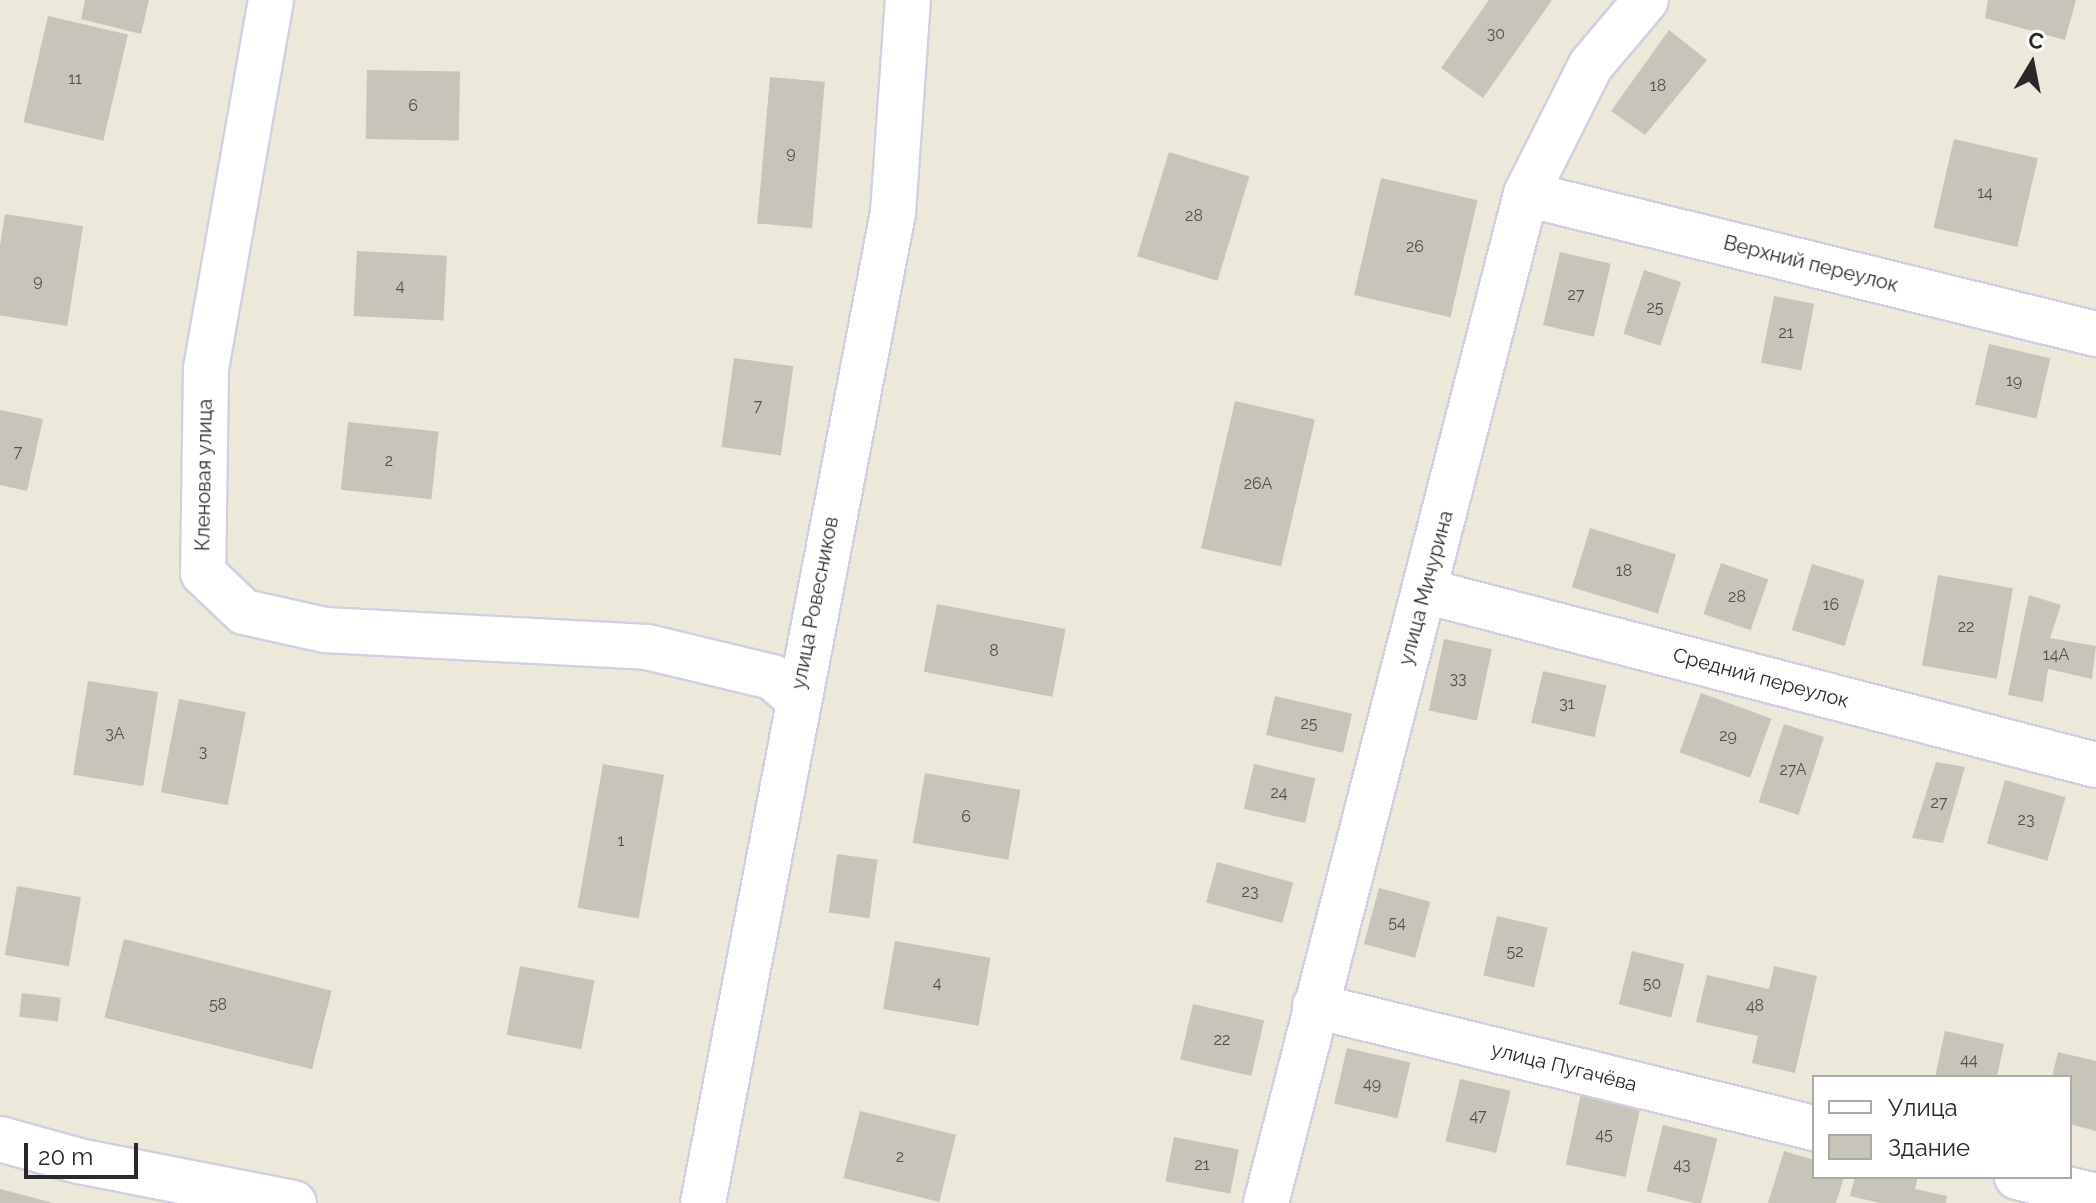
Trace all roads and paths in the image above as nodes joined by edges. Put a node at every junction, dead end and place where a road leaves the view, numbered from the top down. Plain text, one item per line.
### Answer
1 (271, 0) edge
2 (908, 0) edge
3 (1646, 0) edge
4 (1526, 194) junction
5 (2096, 334) edge
6 (1425, 591) junction
7 (796, 698) junction
8 (2096, 765) edge
9 (1315, 1006) junction
10 (1812, 1128) edge
11 (0, 1139) edge
12 (2025, 1179) edge
13 (2096, 1196) edge
14 (238, 1198) edge
15 (294, 1203) edge
16 (703, 1203) edge
17 (1266, 1203) edge

1 - 7 street, Кленовая улица
2 - 7 street, улица Ровесников
3 - 4 street, улица Мичурина
4 - 5 street, Верхний переулок
4 - 6 street, улица Мичурина
6 - 8 street, Средний переулок
6 - 9 street, улица Мичурина
7 - 16 street, улица Ровесников
9 - 10 street, улица Пугачёва
9 - 17 street, улица Мичурина
11 - 14 street
12 - 13 street
14 - 15 street

